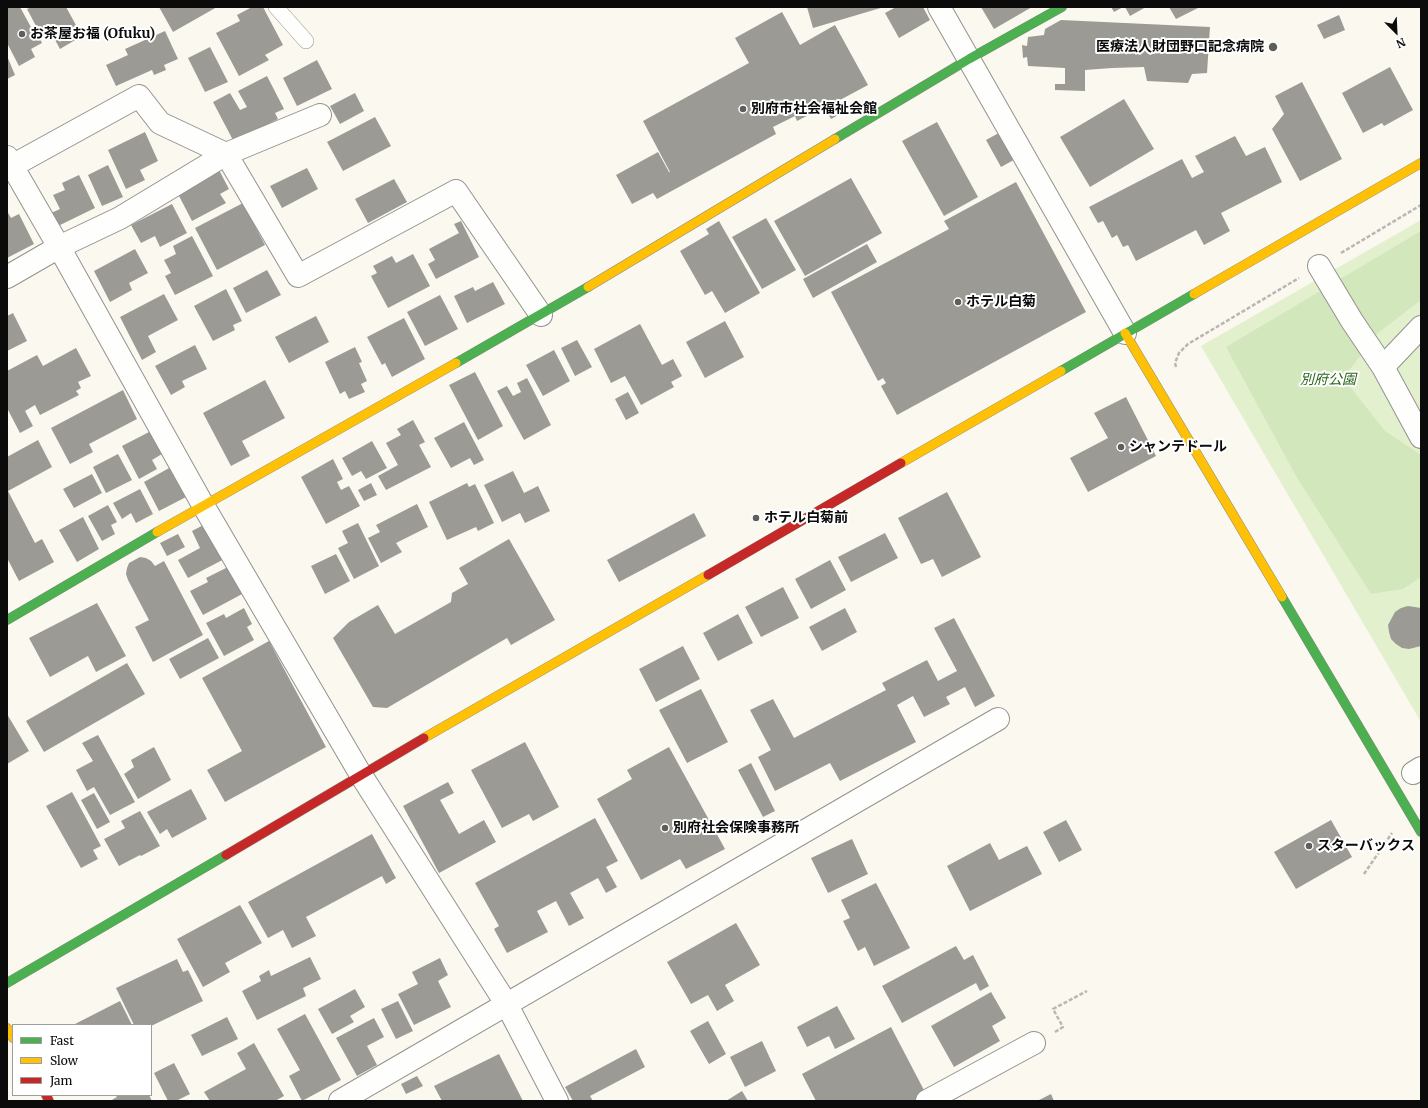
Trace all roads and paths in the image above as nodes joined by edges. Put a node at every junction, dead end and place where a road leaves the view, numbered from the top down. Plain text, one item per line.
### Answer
1 (276, 7) edge
2 (939, 7) edge
3 (1062, 7) edge
4 (306, 41) dead end
5 (969, 59) junction
6 (320, 115) dead end
7 (226, 154) junction
8 (10, 162) edge
9 (1421, 163) edge
10 (1421, 205) edge
11 (59, 247) junction
12 (1319, 266) junction
13 (7, 277) edge
14 (541, 315) junction
15 (1421, 327) edge
16 (1125, 333) junction
17 (1384, 367) junction
18 (1178, 373) dead end
19 (1421, 437) edge
20 (203, 505) junction
21 (7, 620) edge
22 (998, 719) dead end
23 (361, 775) junction
24 (1395, 829) dead end
25 (1421, 832) edge
26 (1364, 874) dead end
27 (7, 983) edge
28 (1087, 991) dead end
29 (507, 1005) junction
30 (1034, 1043) joint
31 (340, 1101) edge
32 (557, 1101) edge
33 (927, 1101) edge

1 - 4 lane
2 - 5 street
3 - 5 street
5 - 14 street
5 - 16 street
6 - 7 street
7 - 8 street
7 - 11 street
7 - 14 street
8 - 11 street
9 - 16 street
10 - 12 path
11 - 13 street
11 - 20 street
12 - 17 street
12 - 18 path
14 - 20 street
15 - 17 street
16 - 23 street
16 - 25 street
17 - 19 street
20 - 21 street
20 - 23 street
22 - 29 street
23 - 27 street
23 - 29 street
24 - 26 path
28 - 30 path
29 - 31 street
29 - 32 street
30 - 33 street

